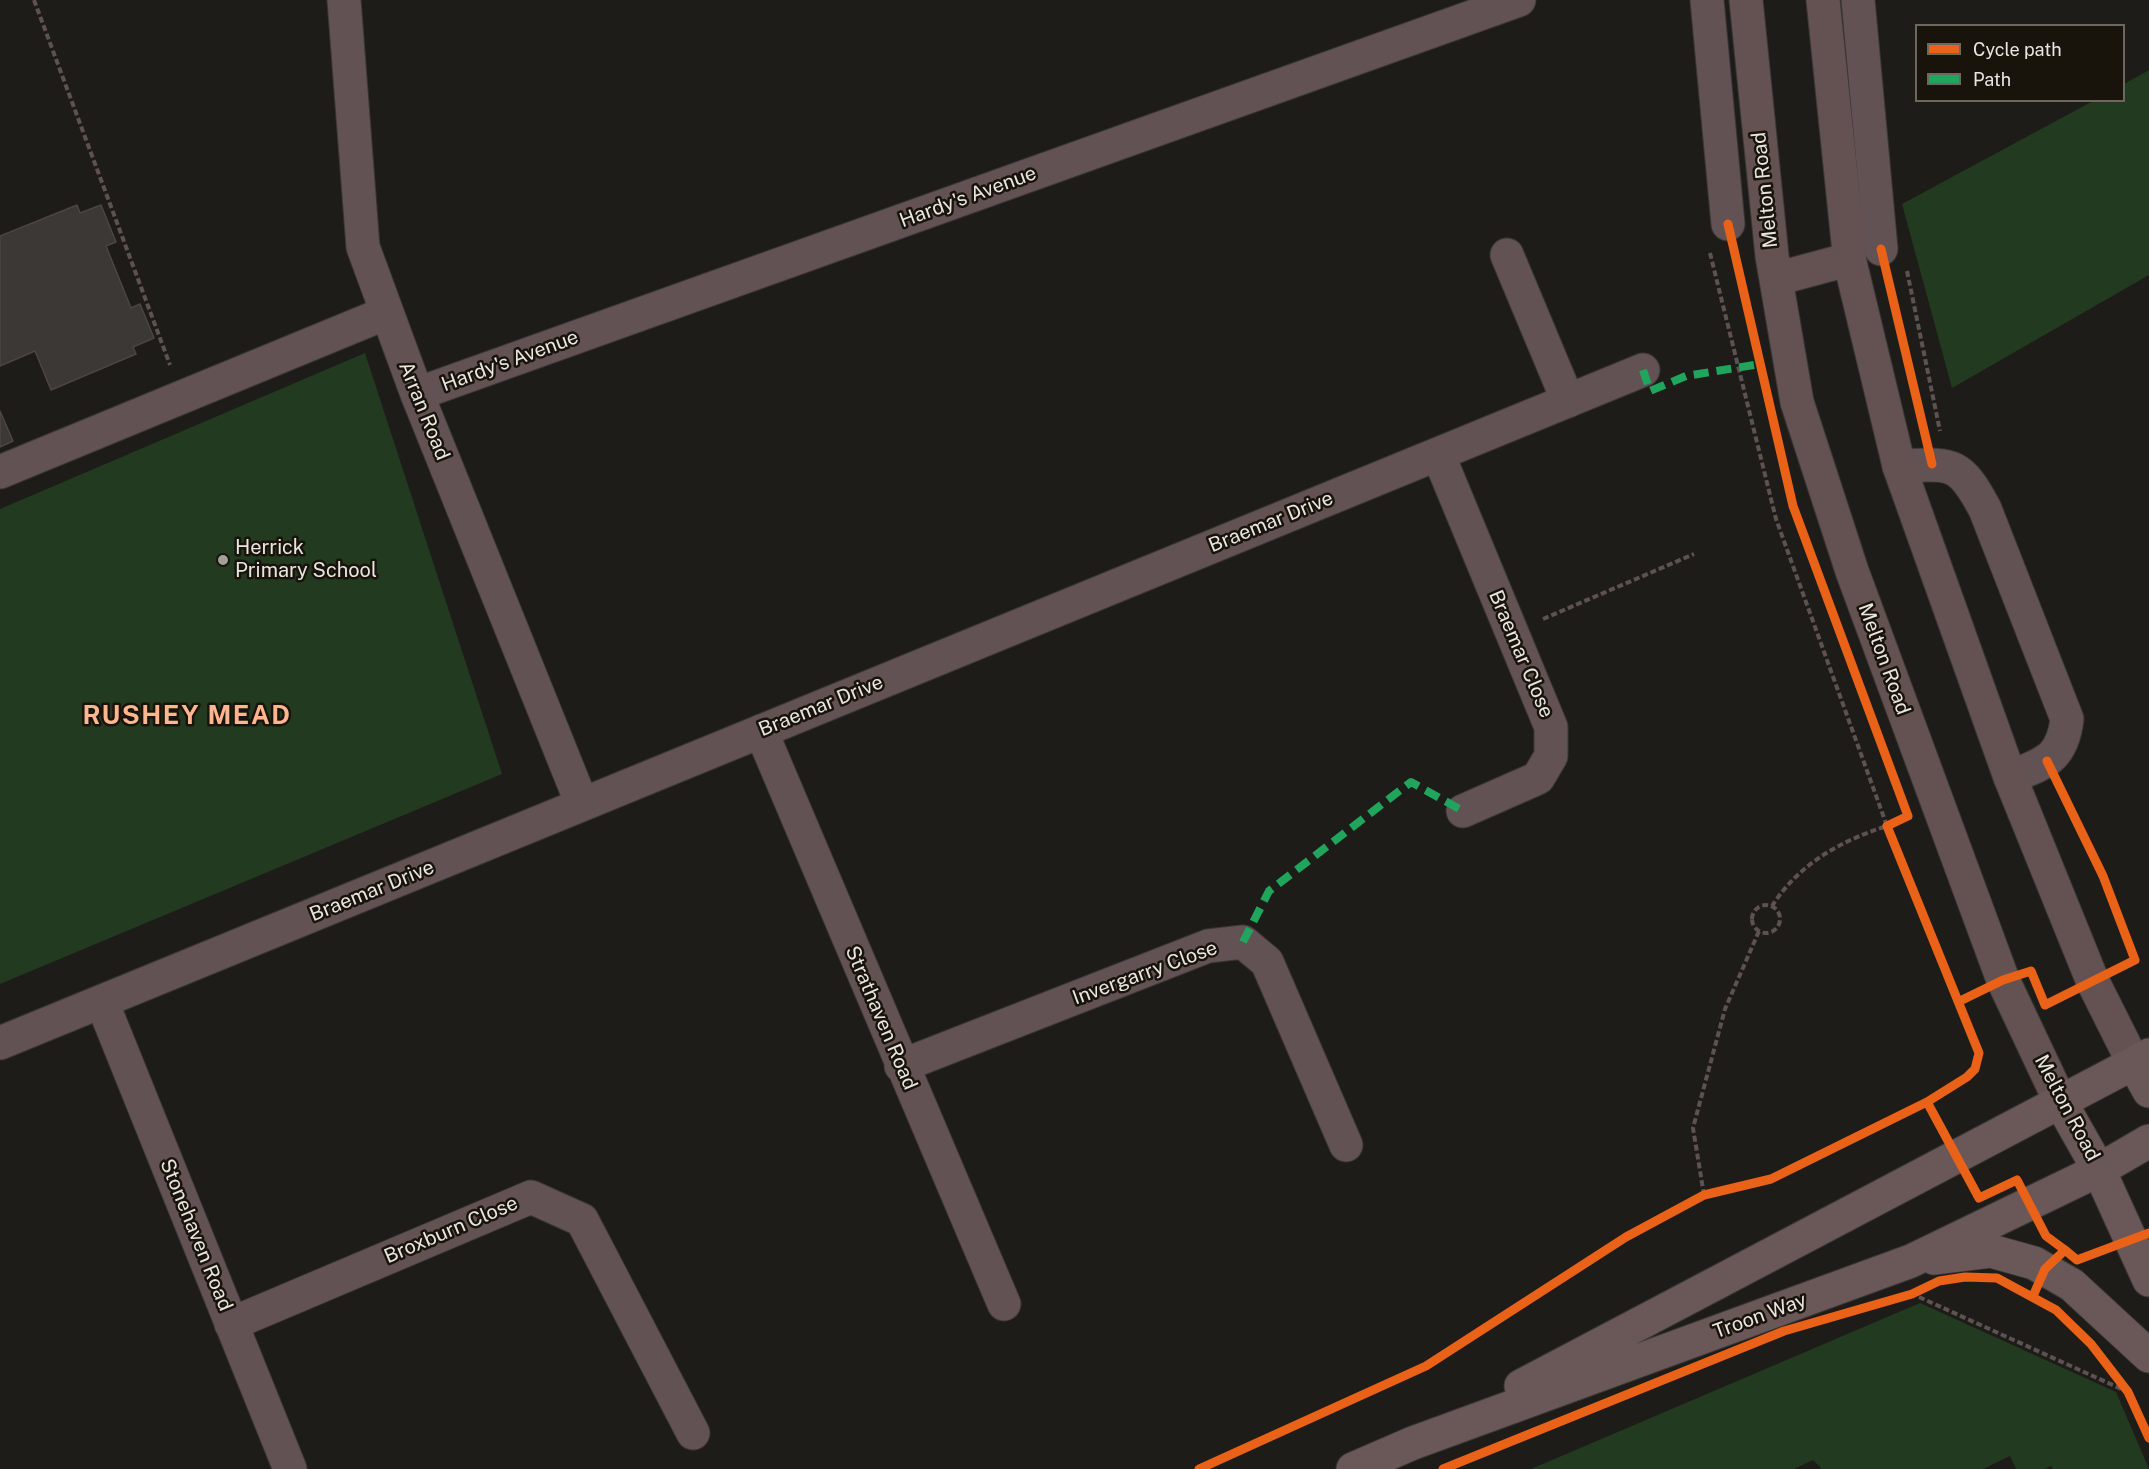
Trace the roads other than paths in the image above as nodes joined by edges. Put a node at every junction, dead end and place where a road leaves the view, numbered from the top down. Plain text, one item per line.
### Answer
1 (345, 0) edge
2 (1519, 0) edge
3 (1707, 0) edge
4 (1746, 0) edge
5 (1822, 0) edge
6 (1858, 0) edge
7 (1718, 234) road end
8 (1881, 249) dead end
9 (1507, 255) dead end
10 (1850, 262) junction
11 (1776, 279) junction
12 (386, 313) junction
13 (1643, 370) dead end
14 (417, 394) junction
15 (1568, 401) junction
16 (1438, 454) junction
17 (1899, 466) junction
18 (0, 472) edge
19 (761, 731) junction
20 (2010, 777) junction
21 (582, 804) junction
22 (1462, 811) dead end
23 (102, 1002) junction
24 (0, 1043) edge
25 (901, 1066) junction
26 (2144, 1070) edge
27 (2061, 1103) junction
28 (2149, 1141) edge
29 (1346, 1145) dead end
30 (2099, 1170) junction
31 (2149, 1280) edge
32 (1915, 1281) junction
33 (1004, 1304) dead end
34 (231, 1324) junction
35 (2149, 1356) edge
36 (693, 1432) dead end
37 (1413, 1443) junction
38 (290, 1469) edge
39 (1353, 1469) edge

1 - 12 street, Arran Road
2 - 14 street, Hardy's Avenue
3 - 7 street
4 - 11 main road, Melton Road
5 - 10 main road
6 - 8 street
9 - 15 street
10 - 11 main road
10 - 17 main road
11 - 27 main road, Melton Road
12 - 14 street, Arran Road
12 - 18 street
13 - 15 street, Braemar Drive
14 - 21 street, Arran Road
15 - 16 street, Braemar Drive
16 - 19 street, Braemar Drive
16 - 22 street, Braemar Close
17 - 20 main road
17 - 20 street
19 - 21 street, Braemar Drive
19 - 25 street, Strathaven Road
20 - 26 main road
21 - 23 street, Braemar Drive
23 - 24 street, Braemar Drive
23 - 34 street, Stonehaven Road
25 - 29 street, Invergarry Close
25 - 33 street, Strathaven Road
26 - 27 highway, Troon Way
27 - 30 highway, Melton Road
27 - 37 highway, Troon Way
28 - 30 highway, Troon Way
30 - 31 highway, Melton Road
30 - 32 highway, Troon Way
32 - 35 highway
32 - 37 highway, Troon Way
34 - 36 street, Broxburn Close
34 - 38 street, Stonehaven Road
37 - 39 highway, Troon Way

